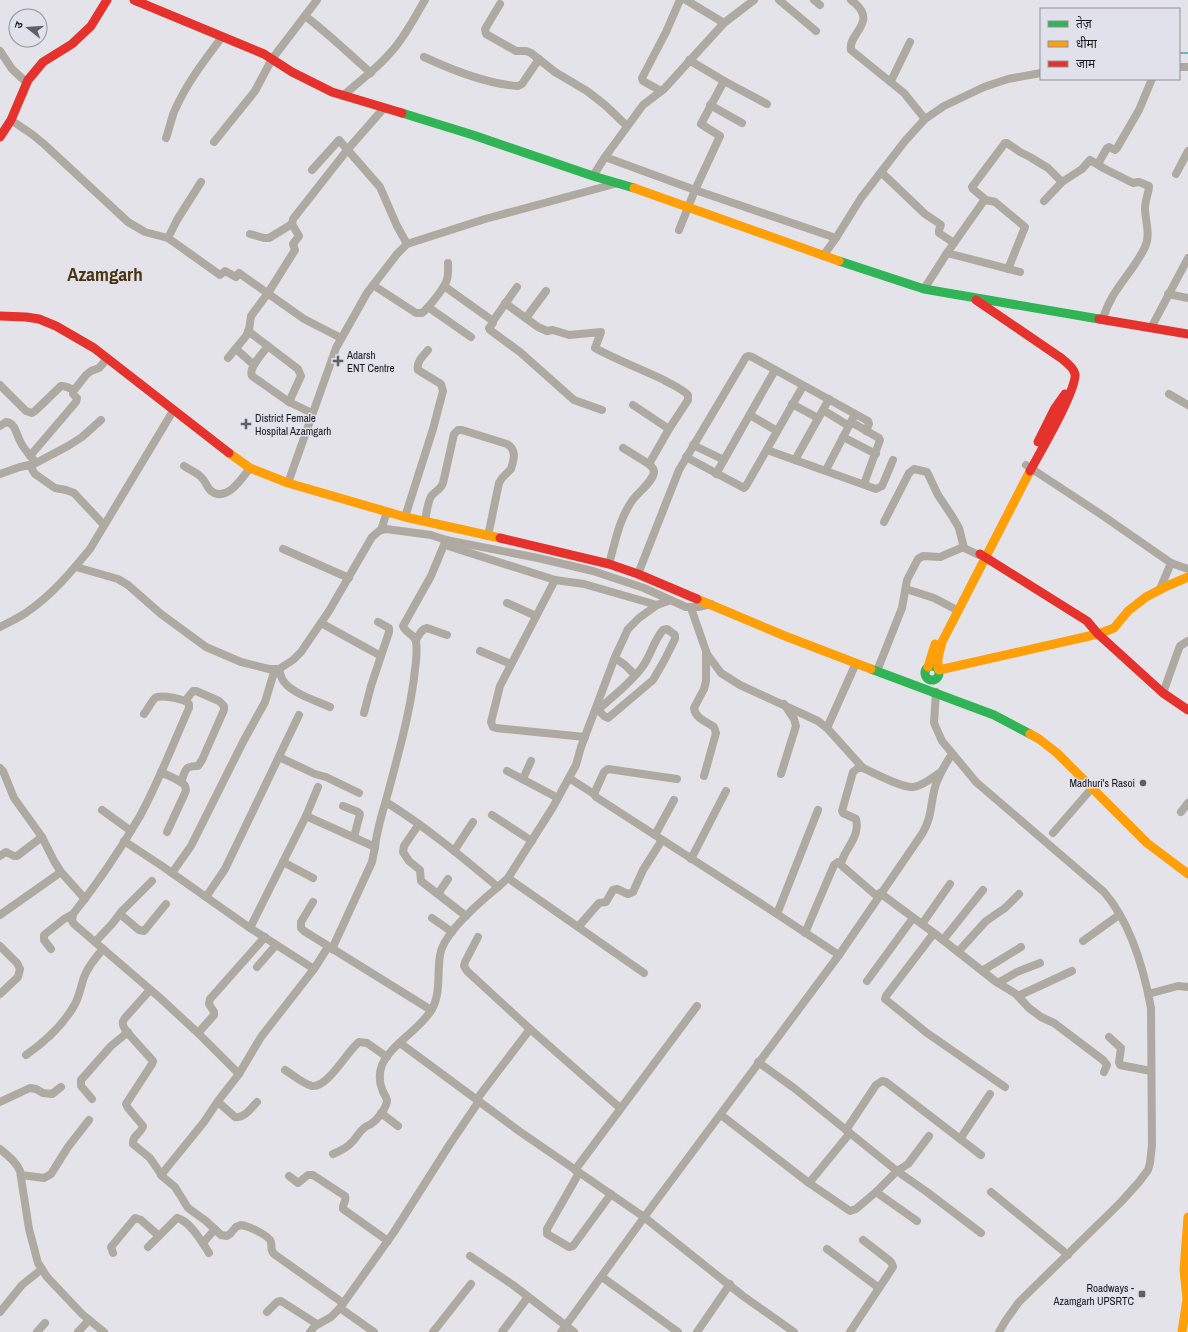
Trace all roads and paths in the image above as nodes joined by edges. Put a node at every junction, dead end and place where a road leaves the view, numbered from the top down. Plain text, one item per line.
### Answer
1 (107, 0) edge
2 (134, 0) edge
3 (317, 0) edge
4 (425, 0) edge
5 (680, 0) edge
6 (686, 0) edge
7 (754, 0) edge
8 (779, 0) edge
9 (851, 0) edge
10 (500, 4) dead end
11 (305, 16) junction
12 (724, 23) junction
13 (816, 31) dead end
14 (222, 37) junction
15 (910, 42) dead end
16 (0, 52) edge
17 (424, 57) dead end
18 (272, 59) junction
19 (538, 59) junction
20 (689, 60) junction
21 (371, 73) junction
22 (1040, 73) edge
23 (1152, 80) edge
24 (724, 81) junction
25 (891, 81) junction
26 (27, 82) junction
27 (661, 91) junction
28 (343, 96) junction
29 (767, 104) dead end
30 (710, 105) junction
31 (384, 108) junction
32 (925, 119) junction
33 (11, 120) junction
34 (742, 123) dead end
35 (628, 126) junction
36 (1, 133) edge
37 (166, 138) dead end
38 (214, 142) dead end
39 (348, 149) junction
40 (1188, 151) edge
41 (605, 157) junction
42 (1098, 164) junction
43 (312, 170) dead end
44 (881, 172) junction
45 (1176, 174) dead end
46 (593, 176) junction
47 (201, 182) dead end
48 (1062, 182) junction
49 (619, 183) junction
50 (695, 190) junction
51 (986, 200) junction
52 (1044, 201) dead end
53 (687, 208) junction
54 (292, 224) junction
55 (679, 230) dead end
56 (250, 234) dead end
57 (168, 238) junction
58 (836, 238) junction
59 (954, 243) junction
60 (407, 244) junction
61 (947, 253) junction
62 (823, 256) junction
63 (1188, 258) edge
64 (448, 263) dead end
65 (1008, 269) junction
66 (1020, 272) dead end
67 (373, 285) junction
68 (444, 286) junction
69 (517, 287) dead end
70 (924, 289) junction
71 (546, 291) dead end
72 (268, 293) junction
73 (1168, 294) junction
74 (973, 298) junction
75 (1188, 298) edge
76 (506, 303) junction
77 (428, 307) junction
78 (0, 316) edge
79 (526, 318) junction
80 (1103, 319) junction
81 (493, 321) junction
82 (1151, 328) junction
83 (248, 331) junction
84 (1188, 334) edge
85 (341, 338) junction
86 (471, 338) dead end
87 (268, 346) junction
88 (236, 349) junction
89 (428, 350) dead end
90 (228, 358) dead end
91 (107, 359) junction
92 (254, 365) junction
93 (775, 370) junction
94 (0, 385) edge
95 (803, 386) junction
96 (73, 390) junction
97 (1169, 394) dead end
98 (829, 399) junction
99 (289, 402) junction
100 (792, 404) junction
101 (633, 405) dead end
102 (1188, 405) edge
103 (602, 410) dead end
104 (173, 411) junction
105 (312, 413) junction
106 (820, 414) junction
107 (855, 414) junction
108 (750, 415) junction
109 (102, 420) dead end
110 (850, 424) junction
111 (0, 426) edge
112 (669, 429) junction
113 (777, 431) junction
114 (866, 431) junction
115 (843, 437) junction
116 (693, 445) junction
117 (623, 448) dead end
118 (767, 450) junction
119 (876, 454) junction
120 (30, 456) junction
121 (686, 457) junction
122 (724, 460) junction
123 (795, 460) junction
124 (893, 460) dead end
125 (32, 464) junction
126 (649, 464) junction
127 (184, 466) dead end
128 (1028, 467) junction
129 (250, 468) junction
130 (826, 470) junction
131 (0, 474) edge
132 (716, 474) junction
133 (288, 483) junction
134 (864, 484) junction
135 (387, 512) junction
136 (405, 517) junction
137 (425, 521) junction
138 (884, 522) dead end
139 (104, 526) junction
140 (382, 530) junction
141 (488, 536) junction
142 (446, 543) junction
143 (964, 548) junction
144 (283, 549) dead end
145 (981, 556) junction
146 (1171, 563) junction
147 (609, 564) junction
148 (76, 567) junction
149 (1188, 569) edge
150 (638, 574) junction
151 (1188, 577) edge
152 (349, 578) junction
153 (555, 580) junction
154 (906, 589) junction
155 (1160, 589) junction
156 (671, 600) junction
157 (507, 603) dead end
158 (711, 604) junction
159 (658, 605) junction
160 (691, 608) junction
161 (953, 608) junction
162 (536, 616) junction
163 (378, 622) dead end
164 (321, 623) junction
165 (0, 627) edge
166 (1114, 628) junction
167 (1098, 634) junction
168 (447, 636) dead end
169 (416, 640) junction
170 (1188, 641) edge
171 (1112, 647) junction
172 (480, 650) dead end
173 (706, 650) junction
174 (381, 656) junction
175 (615, 658) junction
176 (856, 663) junction
177 (511, 664) junction
178 (277, 669) junction
179 (939, 669) junction
180 (877, 671) junction
181 (928, 674) junction
182 (635, 675) junction
183 (902, 680) junction
184 (936, 692) junction
185 (1163, 693) junction
186 (185, 701) junction
187 (783, 704) junction
188 (330, 707) dead end
189 (1188, 710) edge
190 (596, 712) junction
191 (364, 713) dead end
192 (144, 714) dead end
193 (299, 715) dead end
194 (827, 728) junction
195 (585, 737) junction
196 (952, 754) junction
197 (279, 757) junction
198 (532, 761) dead end
199 (0, 768) edge
200 (863, 768) junction
201 (507, 771) dead end
202 (161, 772) junction
203 (941, 772) junction
204 (781, 774) dead end
205 (704, 776) dead end
206 (569, 778) junction
207 (523, 779) junction
208 (677, 779) dead end
209 (181, 782) junction
210 (318, 787) dead end
211 (1092, 788) junction
212 (726, 791) dead end
213 (359, 793) dead end
214 (594, 794) junction
215 (558, 798) junction
216 (674, 800) dead end
217 (386, 802) junction
218 (1188, 803) edge
219 (343, 806) dead end
220 (102, 810) dead end
221 (818, 810) dead end
222 (1181, 812) dead end
223 (492, 815) dead end
224 (306, 816) junction
225 (473, 822) dead end
226 (419, 824) junction
227 (131, 830) junction
228 (167, 832) dead end
229 (1054, 833) dead end
230 (654, 835) junction
231 (42, 837) junction
232 (354, 837) junction
233 (662, 840) junction
234 (124, 841) junction
235 (532, 841) junction
236 (375, 847) junction
237 (454, 851) junction
238 (0, 856) edge
239 (691, 859) junction
240 (283, 862) junction
241 (841, 862) junction
242 (61, 872) junction
243 (172, 873) junction
244 (1188, 874) edge
245 (313, 878) dead end
246 (508, 878) junction
247 (448, 879) dead end
248 (152, 881) dead end
249 (950, 884) dead end
250 (498, 888) junction
251 (982, 890) dead end
252 (438, 894) junction
253 (1019, 894) dead end
254 (879, 895) junction
255 (206, 897) junction
256 (85, 899) junction
257 (313, 902) dead end
258 (166, 904) dead end
259 (0, 914) edge
260 (73, 914) junction
261 (120, 914) junction
262 (777, 914) junction
263 (1119, 915) junction
264 (466, 916) junction
265 (432, 918) dead end
266 (913, 918) junction
267 (922, 924) junction
268 (578, 927) junction
269 (250, 928) junction
270 (452, 932) junction
271 (805, 933) junction
272 (934, 933) junction
273 (265, 937) junction
274 (478, 938) dead end
275 (943, 940) junction
276 (1083, 941) dead end
277 (95, 942) junction
278 (276, 945) junction
279 (0, 946) edge
280 (1021, 947) dead end
281 (51, 948) dead end
282 (330, 948) junction
283 (103, 949) junction
284 (958, 952) junction
285 (839, 956) junction
286 (1040, 963) dead end
287 (257, 967) dead end
288 (314, 969) junction
289 (982, 971) junction
290 (1072, 971) dead end
291 (644, 973) dead end
292 (1188, 979) edge
293 (867, 981) dead end
294 (998, 983) junction
295 (1185, 987) edge
296 (150, 990) junction
297 (0, 994) edge
298 (1148, 994) junction
299 (1018, 996) junction
300 (697, 1006) dead end
301 (431, 1010) junction
302 (530, 1029) junction
303 (128, 1032) junction
304 (198, 1033) junction
305 (1109, 1037) dead end
306 (400, 1043) junction
307 (26, 1055) dead end
308 (387, 1057) junction
309 (758, 1062) junction
310 (285, 1070) dead end
311 (1150, 1071) junction
312 (1104, 1072) dead end
313 (239, 1074) junction
314 (61, 1087) dead end
315 (1005, 1087) dead end
316 (990, 1094) dead end
317 (92, 1099) dead end
318 (478, 1100) junction
319 (0, 1102) edge
320 (218, 1102) junction
321 (257, 1102) dead end
322 (620, 1108) junction
323 (381, 1113) junction
324 (721, 1115) junction
325 (89, 1120) dead end
326 (398, 1126) dead end
327 (848, 1131) junction
328 (929, 1136) dead end
329 (960, 1140) junction
330 (0, 1149) edge
331 (333, 1154) dead end
332 (981, 1155) dead end
333 (577, 1171) junction
334 (897, 1171) junction
335 (22, 1175) junction
336 (161, 1175) junction
337 (289, 1176) dead end
338 (810, 1183) junction
339 (876, 1192) junction
340 (991, 1192) dead end
341 (611, 1194) junction
342 (644, 1217) junction
343 (1188, 1217) edge
344 (917, 1221) dead end
345 (215, 1229) junction
346 (981, 1233) dead end
347 (159, 1236) junction
348 (863, 1240) dead end
349 (388, 1241) junction
350 (203, 1243) junction
351 (148, 1247) dead end
352 (827, 1249) dead end
353 (113, 1253) dead end
354 (209, 1253) dead end
355 (1068, 1255) junction
356 (470, 1256) dead end
357 (42, 1269) junction
358 (602, 1277) junction
359 (471, 1284) dead end
360 (730, 1284) junction
361 (879, 1288) junction
362 (528, 1296) junction
363 (1188, 1299) edge
364 (342, 1305) junction
365 (0, 1312) edge
366 (267, 1312) dead end
367 (89, 1320) junction
368 (45, 1323) dead end
369 (317, 1324) junction
370 (564, 1329) edge
371 (37, 1332) edge
372 (78, 1332) edge
373 (104, 1332) edge
374 (310, 1332) edge
375 (374, 1332) edge
376 (433, 1332) edge
377 (502, 1332) edge
378 (574, 1332) edge
379 (678, 1332) edge
380 (697, 1332) edge
381 (794, 1332) edge
382 (850, 1332) edge
383 (998, 1332) edge
384 (1182, 1332) edge

1 - 26 street
2 - 14 street
3 - 11 street
4 - 21 street
5 - 27 street
6 - 12 street
7 - 12 street
8 - 13 street
9 - 25 street
10 - 19 street
11 - 18 street
11 - 21 street
12 - 20 street
14 - 18 street
14 - 37 street
15 - 25 street
16 - 26 street
17 - 19 street
18 - 28 street
18 - 38 street
19 - 35 street
20 - 24 street
20 - 27 street
21 - 28 street
22 - 32 street
23 - 42 street
24 - 29 street
24 - 30 street
25 - 32 street
26 - 33 street
27 - 35 street
28 - 31 street
30 - 34 street
30 - 50 street
31 - 39 street
31 - 46 street
32 - 44 street
33 - 36 street
33 - 57 street
35 - 41 street
39 - 43 street
39 - 54 street
39 - 60 street
40 - 45 street
41 - 46 street
41 - 50 street
42 - 48 street
42 - 80 street
44 - 58 street
44 - 59 street
46 - 49 street
47 - 57 street
48 - 51 street
48 - 52 street
49 - 53 street
49 - 60 street
50 - 53 street
50 - 58 street
51 - 59 street
51 - 65 street
53 - 55 street
53 - 62 street
54 - 56 street
54 - 72 street
57 - 72 street
58 - 62 street
59 - 61 street
60 - 67 street
61 - 65 street
61 - 70 street
62 - 70 street
63 - 73 street
64 - 68 street
65 - 66 street
67 - 77 street
67 - 85 street
68 - 77 street
68 - 81 street
69 - 76 street
70 - 74 street
71 - 79 street
72 - 83 street
72 - 85 street
73 - 75 street
73 - 82 street
74 - 80 street
74 - 128 street
76 - 79 street
76 - 81 street
77 - 86 street
78 - 91 street
79 - 112 street
80 - 82 street
81 - 103 street
82 - 84 street
83 - 87 street
83 - 88 street
85 - 105 street
87 - 92 street
87 - 99 street
88 - 90 street
88 - 92 street
89 - 136 street
91 - 96 street
91 - 104 street
92 - 99 street
93 - 95 street
93 - 108 street
93 - 116 street
94 - 96 street
95 - 98 street
95 - 100 street
96 - 120 street
97 - 102 street
98 - 106 street
98 - 107 street
99 - 105 street
100 - 106 street
100 - 113 street
101 - 112 street
104 - 129 street
104 - 139 street
105 - 133 street
106 - 110 street
106 - 123 street
107 - 110 street
107 - 114 street
108 - 113 street
108 - 122 street
109 - 125 street
110 - 114 street
110 - 115 street
111 - 120 street
112 - 126 street
113 - 118 street
114 - 119 street
115 - 119 street
115 - 130 street
116 - 121 street
116 - 122 street
117 - 126 street
118 - 123 street
118 - 132 street
119 - 134 street
120 - 125 street
121 - 132 street
121 - 150 street
122 - 132 street
123 - 130 street
124 - 134 street
125 - 131 street
125 - 139 street
126 - 147 street
127 - 129 street
128 - 145 street
128 - 146 street
129 - 133 street
130 - 134 street
133 - 135 street
135 - 136 street
135 - 140 street
136 - 137 street
137 - 141 street
137 - 141 street
138 - 143 street
139 - 148 street
140 - 142 street
140 - 152 street
141 - 147 street
142 - 153 street
142 - 156 street
142 - 169 street
143 - 145 street
143 - 154 street
144 - 152 street
145 - 161 street
145 - 167 street
145 - 179 street
146 - 149 street
146 - 155 street
147 - 150 street
148 - 165 street
148 - 178 street
150 - 158 street
151 - 155 street
152 - 164 street
153 - 159 street
153 - 162 street
154 - 161 street
154 - 180 street
155 - 166 street
156 - 159 street
156 - 160 street
157 - 162 street
158 - 160 street
158 - 176 street
159 - 175 street
160 - 173 street
161 - 181 street
162 - 177 street
163 - 174 street
164 - 174 street
164 - 178 street
166 - 167 street
166 - 171 street
167 - 171 street
167 - 179 street
168 - 169 street
169 - 217 street
170 - 185 street
171 - 185 street
172 - 177 street
173 - 187 street
173 - 205 street
174 - 191 street
175 - 182 street
175 - 190 street
176 - 180 street
176 - 194 street
177 - 195 street
178 - 188 street
178 - 243 street
179 - 181 street
179 - 181 street
180 - 183 street
181 - 183 street
181 - 184 street
182 - 190 street
182 - 190 street
183 - 184 street
184 - 196 street
184 - 211 street
185 - 189 street
186 - 192 street
186 - 202 street
186 - 209 street
187 - 194 street
187 - 204 street
190 - 195 street
193 - 197 street
194 - 200 street
195 - 206 street
196 - 203 street
196 - 263 street
197 - 213 street
197 - 255 street
198 - 207 street
199 - 231 street
200 - 203 street
200 - 241 street
201 - 207 street
202 - 209 street
202 - 227 street
203 - 254 street
206 - 214 street
206 - 215 street
207 - 215 street
208 - 214 street
209 - 228 street
210 - 224 street
211 - 229 street
211 - 244 street
212 - 239 street
214 - 230 street
215 - 235 street
216 - 230 street
217 - 226 street
217 - 236 street
218 - 222 street
219 - 232 street
220 - 227 street
221 - 262 street
223 - 235 street
224 - 232 street
224 - 240 street
225 - 237 street
226 - 237 street
226 - 252 street
227 - 234 street
230 - 233 street
231 - 238 street
231 - 242 street
232 - 236 street
233 - 239 street
233 - 268 street
234 - 243 street
234 - 256 street
235 - 246 street
236 - 282 street
237 - 250 street
239 - 262 street
240 - 245 street
240 - 269 street
241 - 254 street
241 - 271 street
242 - 256 street
242 - 259 street
243 - 255 street
246 - 250 street
246 - 268 street
247 - 252 street
248 - 261 street
249 - 267 street
250 - 264 street
251 - 275 street
252 - 264 street
253 - 284 street
254 - 266 street
254 - 285 street
255 - 269 street
256 - 260 street
257 - 282 street
258 - 261 street
260 - 277 street
260 - 281 street
261 - 277 street
262 - 271 street
263 - 276 street
263 - 298 street
264 - 270 street
265 - 270 street
266 - 267 street
266 - 293 street
267 - 272 street
268 - 291 street
269 - 273 street
270 - 301 street
271 - 285 street
272 - 275 street
272 - 315 street
273 - 278 street
273 - 304 street
274 - 302 street
275 - 284 street
277 - 283 street
278 - 287 street
278 - 288 street
279 - 297 street
280 - 289 street
282 - 288 street
282 - 301 street
283 - 296 street
283 - 307 street
284 - 289 street
285 - 309 street
286 - 294 street
288 - 313 street
289 - 294 street
290 - 299 street
292 - 295 street
294 - 299 street
295 - 298 street
296 - 303 street
296 - 304 street
298 - 311 street
299 - 312 street
300 - 322 street
301 - 306 street
302 - 318 street
302 - 322 street
303 - 317 street
303 - 336 street
304 - 313 street
305 - 311 street
306 - 308 street
306 - 318 street
308 - 310 street
308 - 323 street
309 - 324 street
309 - 327 street
311 - 355 street
313 - 320 street
314 - 319 street
316 - 329 street
318 - 333 street
318 - 349 street
320 - 321 street
320 - 336 street
322 - 333 street
323 - 326 street
323 - 331 street
324 - 338 street
324 - 342 street
325 - 335 street
327 - 329 street
327 - 334 street
327 - 338 street
328 - 334 street
329 - 332 street
330 - 335 street
333 - 341 street
333 - 341 street
334 - 339 street
334 - 346 street
335 - 357 street
336 - 345 street
337 - 349 street
338 - 339 street
339 - 344 street
340 - 355 street
341 - 342 street
342 - 358 street
342 - 360 street
343 - 363 street
345 - 350 street
345 - 364 street
347 - 350 street
347 - 351 street
347 - 353 street
348 - 361 street
349 - 364 street
350 - 354 street
352 - 361 street
355 - 383 street
356 - 362 street
357 - 365 street
357 - 367 street
358 - 370 street
358 - 379 street
359 - 376 street
360 - 380 street
360 - 381 street
361 - 382 street
362 - 370 street
362 - 377 street
363 - 384 street
364 - 369 street
364 - 375 street
366 - 369 street
367 - 372 street
367 - 373 street
368 - 371 street
369 - 374 street
370 - 378 street

